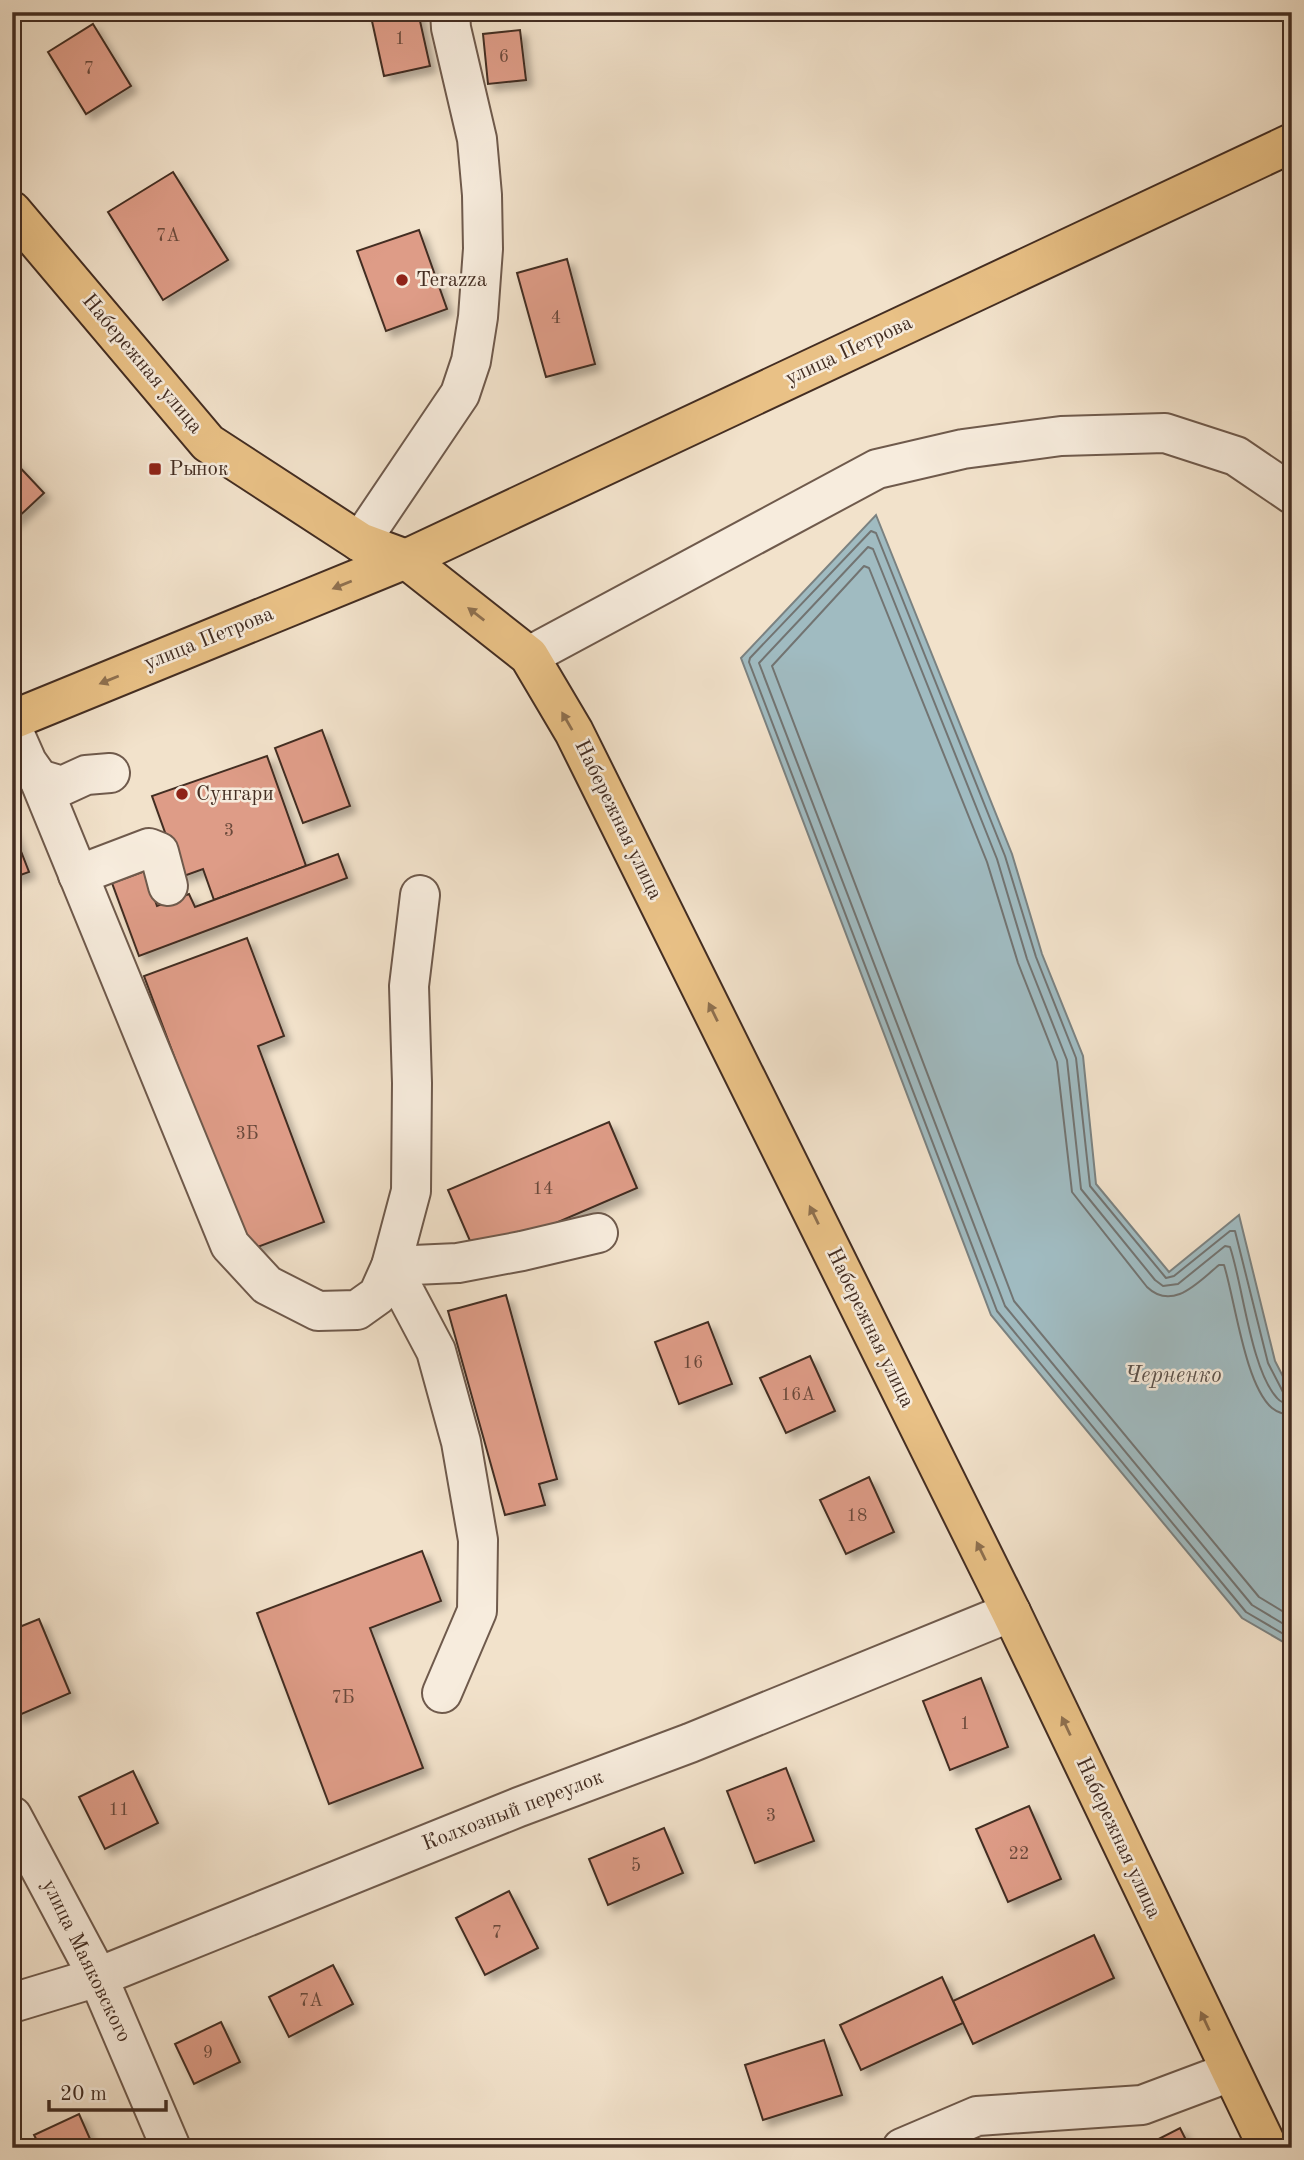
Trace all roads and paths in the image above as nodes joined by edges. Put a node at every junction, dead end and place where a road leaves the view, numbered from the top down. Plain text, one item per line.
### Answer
1 (450, 12) edge
2 (1292, 143) edge
3 (12, 211) edge
4 (1292, 494) edge
5 (360, 542) junction
6 (406, 559) junction
7 (529, 656) junction
8 (12, 720) edge
9 (12, 728) edge
10 (110, 773) dead end
11 (39, 779) junction
12 (78, 876) junction
13 (168, 886) dead end
14 (420, 895) dead end
15 (598, 1233) dead end
16 (391, 1266) junction
17 (1011, 1612) junction
18 (442, 1693) dead end
19 (12, 1816) edge
20 (98, 1977) junction
21 (12, 2003) edge
22 (1230, 2072) junction
23 (171, 2148) edge
24 (902, 2148) edge
25 (1268, 2148) edge

1 - 5 street
2 - 6 main road, улица Петрова
3 - 5 main road, Набережная улица
4 - 7 street
5 - 6 main road
7 -> 6 main road, Набережная улица
6 -> 8 main road, улица Петрова
17 -> 7 main road, Набережная улица
9 - 11 street
10 - 11 street
11 - 12 street
12 - 13 street
12 - 16 street
14 - 16 street
15 - 16 street
16 - 18 street
17 - 20 street, Колхозный переулок
22 -> 17 main road, Набережная улица
19 - 20 street, улица Маяковского
20 - 21 street, Колхозный переулок
20 - 23 street, улица Маяковского
22 - 24 street
22 - 25 main road, Набережная улица

